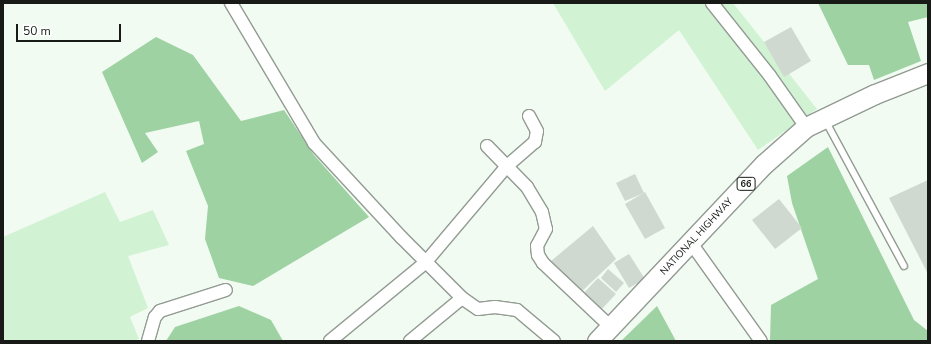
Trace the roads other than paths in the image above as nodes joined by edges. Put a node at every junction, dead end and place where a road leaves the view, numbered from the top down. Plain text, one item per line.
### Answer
1 (231, 3) edge
2 (712, 3) edge
3 (928, 73) edge
4 (529, 116) dead end
5 (824, 119) junction
6 (806, 127) junction
7 (487, 146) dead end
8 (507, 166) junction
9 (691, 243) junction
10 (425, 263) junction
11 (904, 266) dead end
12 (226, 290) dead end
13 (462, 298) junction
14 (611, 327) junction
15 (148, 341) edge
16 (330, 341) edge
17 (410, 341) edge
18 (554, 341) edge
19 (597, 341) edge
20 (761, 341) edge

1 - 10 street
2 - 6 street
3 - 5 main road, NATIONAL HIGHWAY / 66
4 - 8 street
5 - 6 main road, NATIONAL HIGHWAY / 66
5 - 11 lane
6 - 9 main road, NATIONAL HIGHWAY / 66
7 - 8 street
8 - 10 street
8 - 14 street
9 - 14 main road, NATIONAL HIGHWAY / 66
9 - 20 street
10 - 13 street
10 - 16 street
12 - 15 street
13 - 17 street
13 - 18 street
14 - 19 main road, NATIONAL HIGHWAY / 66

